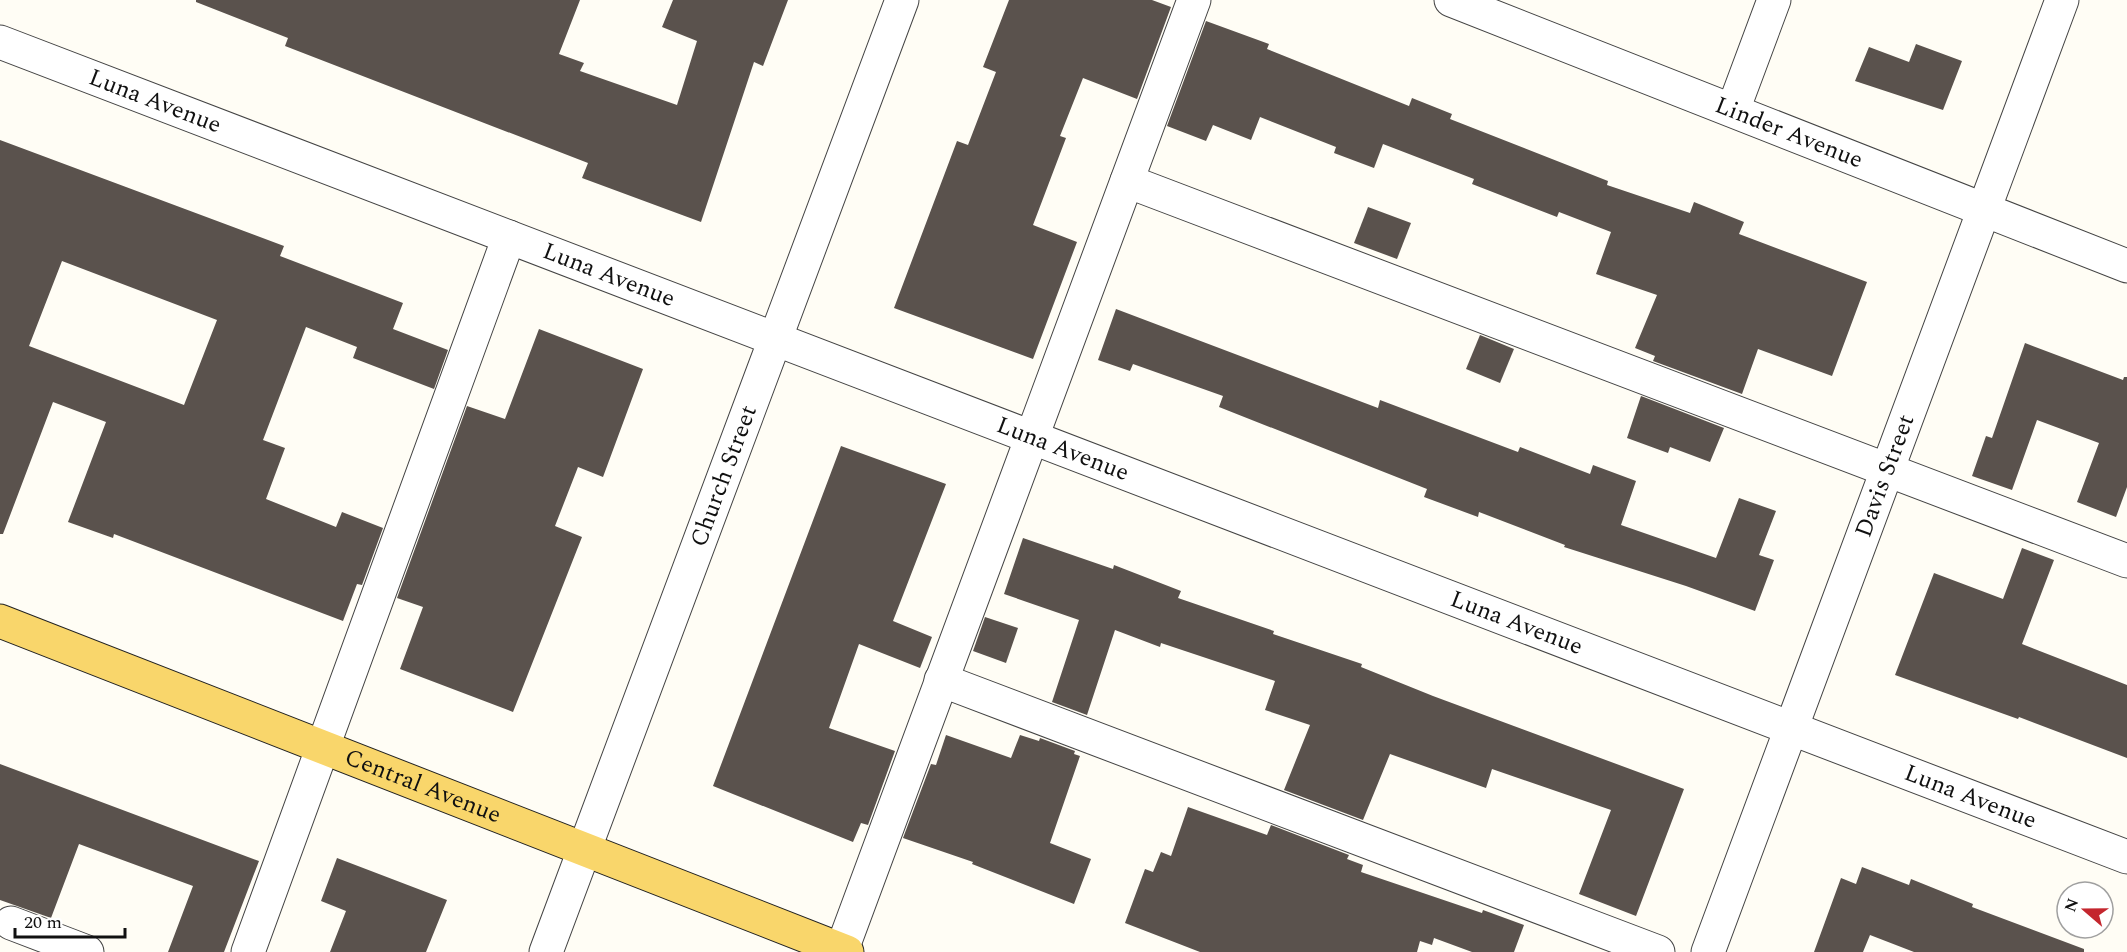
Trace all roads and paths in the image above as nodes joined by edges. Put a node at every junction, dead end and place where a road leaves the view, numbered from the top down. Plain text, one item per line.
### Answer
1 (902, 0) edge
2 (1194, 0) edge
3 (1774, 0) edge
4 (2062, 0) edge
5 (1469, 3) edge
6 (0, 42) edge
7 (1733, 110) junction
8 (1127, 181) junction
9 (1984, 210) junction
10 (509, 237) junction
11 (2127, 266) edge
12 (774, 338) junction
13 (1031, 437) junction
14 (1888, 469) junction
15 (2127, 561) edge
16 (0, 621) edge
17 (941, 680) junction
18 (1791, 728) junction
19 (321, 747) junction
20 (583, 849) junction
21 (2127, 857) edge
22 (11, 923) dead end
23 (844, 951) edge
24 (87, 952) edge
25 (248, 952) edge
26 (546, 952) edge
27 (1658, 952) edge
28 (1708, 952) edge

1 - 12 street, Church Street
2 - 8 street
3 - 7 street
4 - 9 street, Davis Street
5 - 7 street, Linder Avenue
6 - 10 street, Luna Avenue
7 - 9 street, Linder Avenue
8 - 13 street
8 - 14 street
9 - 11 street, Linder Avenue
9 - 14 street, Davis Street
10 - 12 street, Luna Avenue
10 - 19 street
12 - 13 street, Luna Avenue
12 - 20 street, Church Street
13 - 17 street
13 - 18 street, Luna Avenue
14 - 15 street
14 - 18 street, Davis Street
16 - 19 main road, Central Avenue
17 - 23 street
17 - 27 street
18 - 21 street, Luna Avenue
18 - 28 street, Davis Street
19 - 20 main road, Central Avenue
19 - 25 street
20 - 23 main road, Central Avenue
20 - 26 street, Church Street
22 - 24 street

